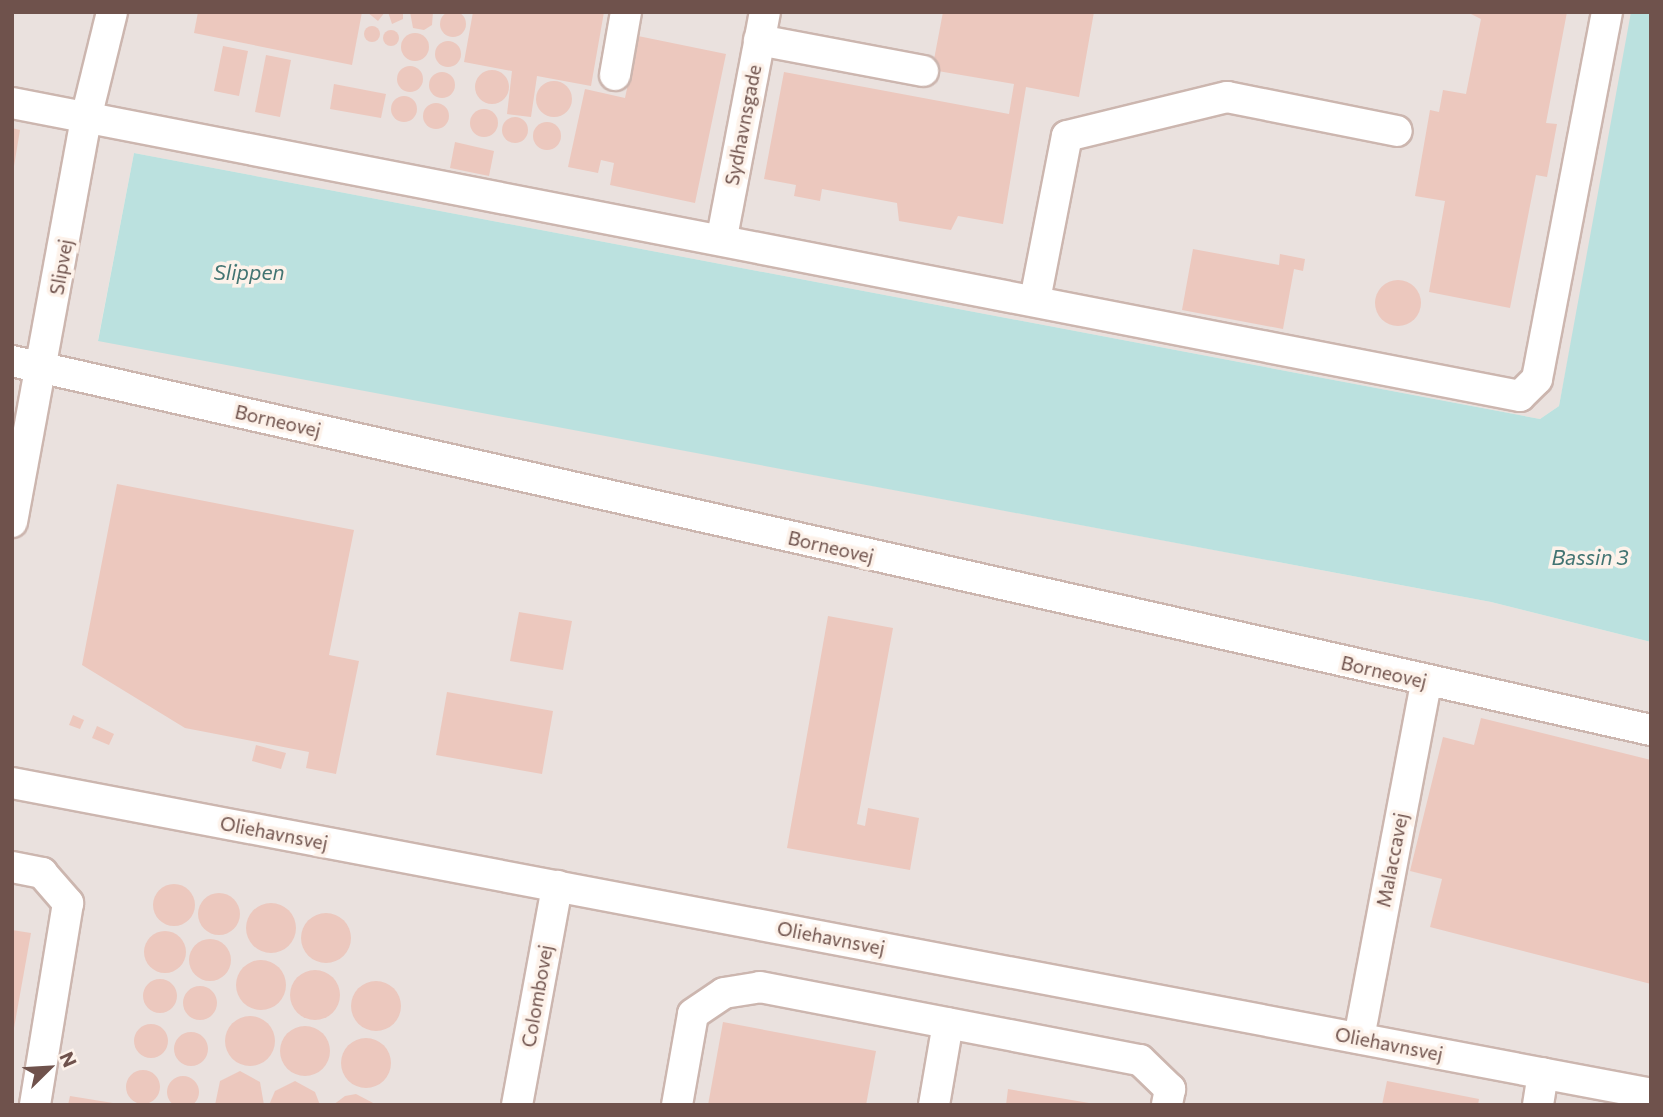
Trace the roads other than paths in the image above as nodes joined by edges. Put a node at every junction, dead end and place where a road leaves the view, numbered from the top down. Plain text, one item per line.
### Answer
1 (111, 12) edge
2 (626, 12) edge
3 (1608, 12) edge
4 (762, 26) edge
5 (923, 71) dead end
6 (615, 75) dead end
7 (12, 103) edge
8 (86, 118) junction
9 (1397, 131) dead end
10 (722, 237) junction
11 (1035, 300) junction
12 (12, 361) edge
13 (43, 368) junction
14 (12, 522) edge
15 (1426, 682) junction
16 (1651, 730) edge
17 (12, 783) edge
18 (12, 867) edge
19 (557, 886) junction
20 (948, 1023) junction
21 (1359, 1038) junction
22 (1544, 1073) junction
23 (1651, 1094) edge
24 (35, 1105) edge
25 (517, 1105) edge
26 (677, 1105) edge
27 (934, 1105) edge
28 (1167, 1105) edge
29 (1538, 1105) edge

1 - 8 street, Slipvej
2 - 6 street
3 - 11 street
4 - 5 street
4 - 10 street, Sydhavnsgade
7 - 8 street
8 - 10 street
8 - 13 street, Slipvej
9 - 11 street
10 - 11 street
12 - 13 street, Borneovej
13 - 14 street, Slipvej
13 - 15 street, Borneovej
15 - 16 street, Borneovej
15 - 21 street, Malaccavej
17 - 19 street, Oliehavnsvej
18 - 24 street
19 - 21 street, Oliehavnsvej
19 - 25 street, Colombovej
20 - 26 street
20 - 27 street
20 - 28 street
21 - 22 street, Oliehavnsvej
22 - 23 street, Oliehavnsvej
22 - 29 street

